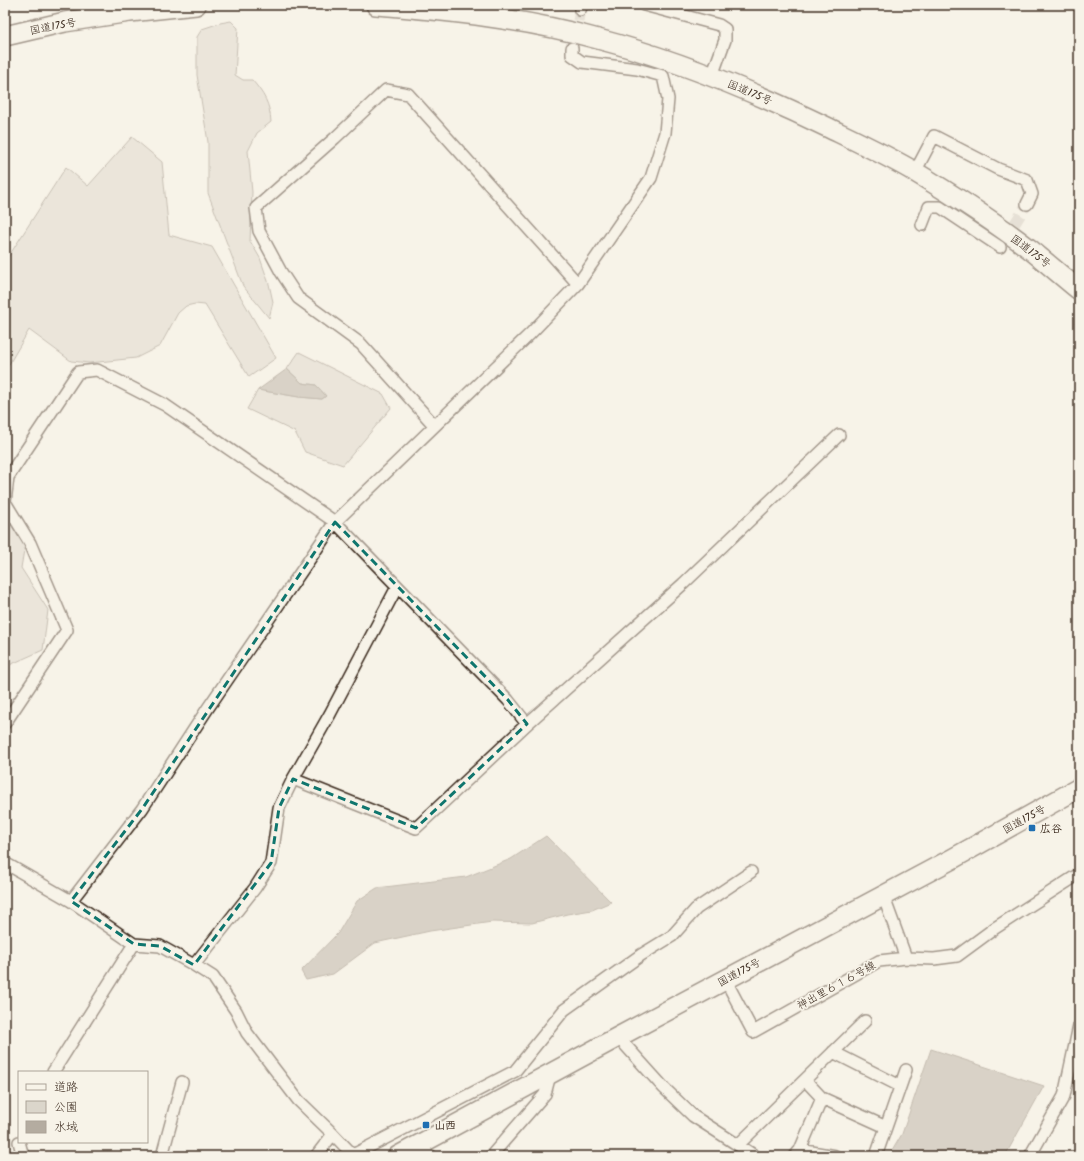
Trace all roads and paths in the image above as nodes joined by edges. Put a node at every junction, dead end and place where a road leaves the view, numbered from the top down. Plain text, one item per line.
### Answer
1 (196, 5) edge
2 (376, 5) edge
3 (644, 5) edge
4 (5, 36) edge
5 (572, 48) dead end
6 (667, 69) junction
7 (712, 76) junction
8 (915, 172) junction
9 (1027, 204) tunnel mouth
10 (922, 225) dead end
11 (1000, 247) dead end
12 (578, 284) junction
13 (1079, 290) edge
14 (434, 425) junction
15 (839, 434) dead end
16 (335, 522) junction
17 (397, 587) junction
18 (5, 723) edge
19 (527, 724) junction
20 (293, 779) junction
21 (1079, 788) edge
22 (5, 863) edge
23 (751, 872) dead end
24 (1079, 874) edge
25 (883, 895) junction
26 (71, 901) junction
27 (134, 944) junction
28 (906, 958) junction
29 (194, 965) junction
30 (725, 980) junction
31 (865, 1021) dead end
32 (1079, 1026) edge
33 (618, 1037) junction
34 (833, 1052) junction
35 (906, 1070) dead end
36 (54, 1071) edge
37 (550, 1075) junction
38 (805, 1080) junction
39 (182, 1082) dead end
40 (900, 1086) junction
41 (822, 1098) junction
42 (886, 1127) junction
43 (334, 1134) junction
44 (19, 1143) edge
45 (738, 1145) junction
46 (424, 1151) edge
47 (797, 1153) edge
48 (23, 1156) edge
49 (162, 1156) edge
50 (316, 1156) edge
51 (353, 1156) edge
52 (398, 1156) edge
53 (491, 1156) edge
54 (755, 1156) edge
55 (835, 1156) edge
56 (876, 1156) edge
57 (1030, 1156) edge

1 - 4 highway, 国道175号
2 - 6 highway, 国道175号
3 - 7 street
5 - 6 street
6 - 7 highway, 国道175号
6 - 12 street
7 - 8 highway, 国道175号
8 - 9 street
8 - 13 highway, 国道175号
10 - 11 street
12 - 14 street
12 - 14 street
14 - 16 street
15 - 19 street
16 - 17 street
16 - 18 street
16 - 26 street
17 - 19 street
17 - 20 street
19 - 20 street
20 - 29 street
21 - 25 highway, 国道175号
22 - 26 street
23 - 51 street
24 - 28 street, 神出里６１６号線
25 - 28 street
25 - 30 highway, 国道175号
26 - 27 street
27 - 29 street
27 - 36 street
28 - 30 street, 神出里６１６号線
29 - 43 street
30 - 33 highway, 国道175号
31 - 34 street
32 - 57 street
33 - 37 highway, 国道175号
33 - 45 street
34 - 38 street
34 - 40 street
35 - 40 street
37 - 46 highway, 国道175号
37 - 53 street
38 - 41 street
38 - 45 street
39 - 49 street
40 - 42 street
41 - 42 street
41 - 47 street
42 - 56 street
43 - 50 street
43 - 51 street
44 - 48 street
45 - 54 street
46 - 52 highway, 国道175号
47 - 55 street

